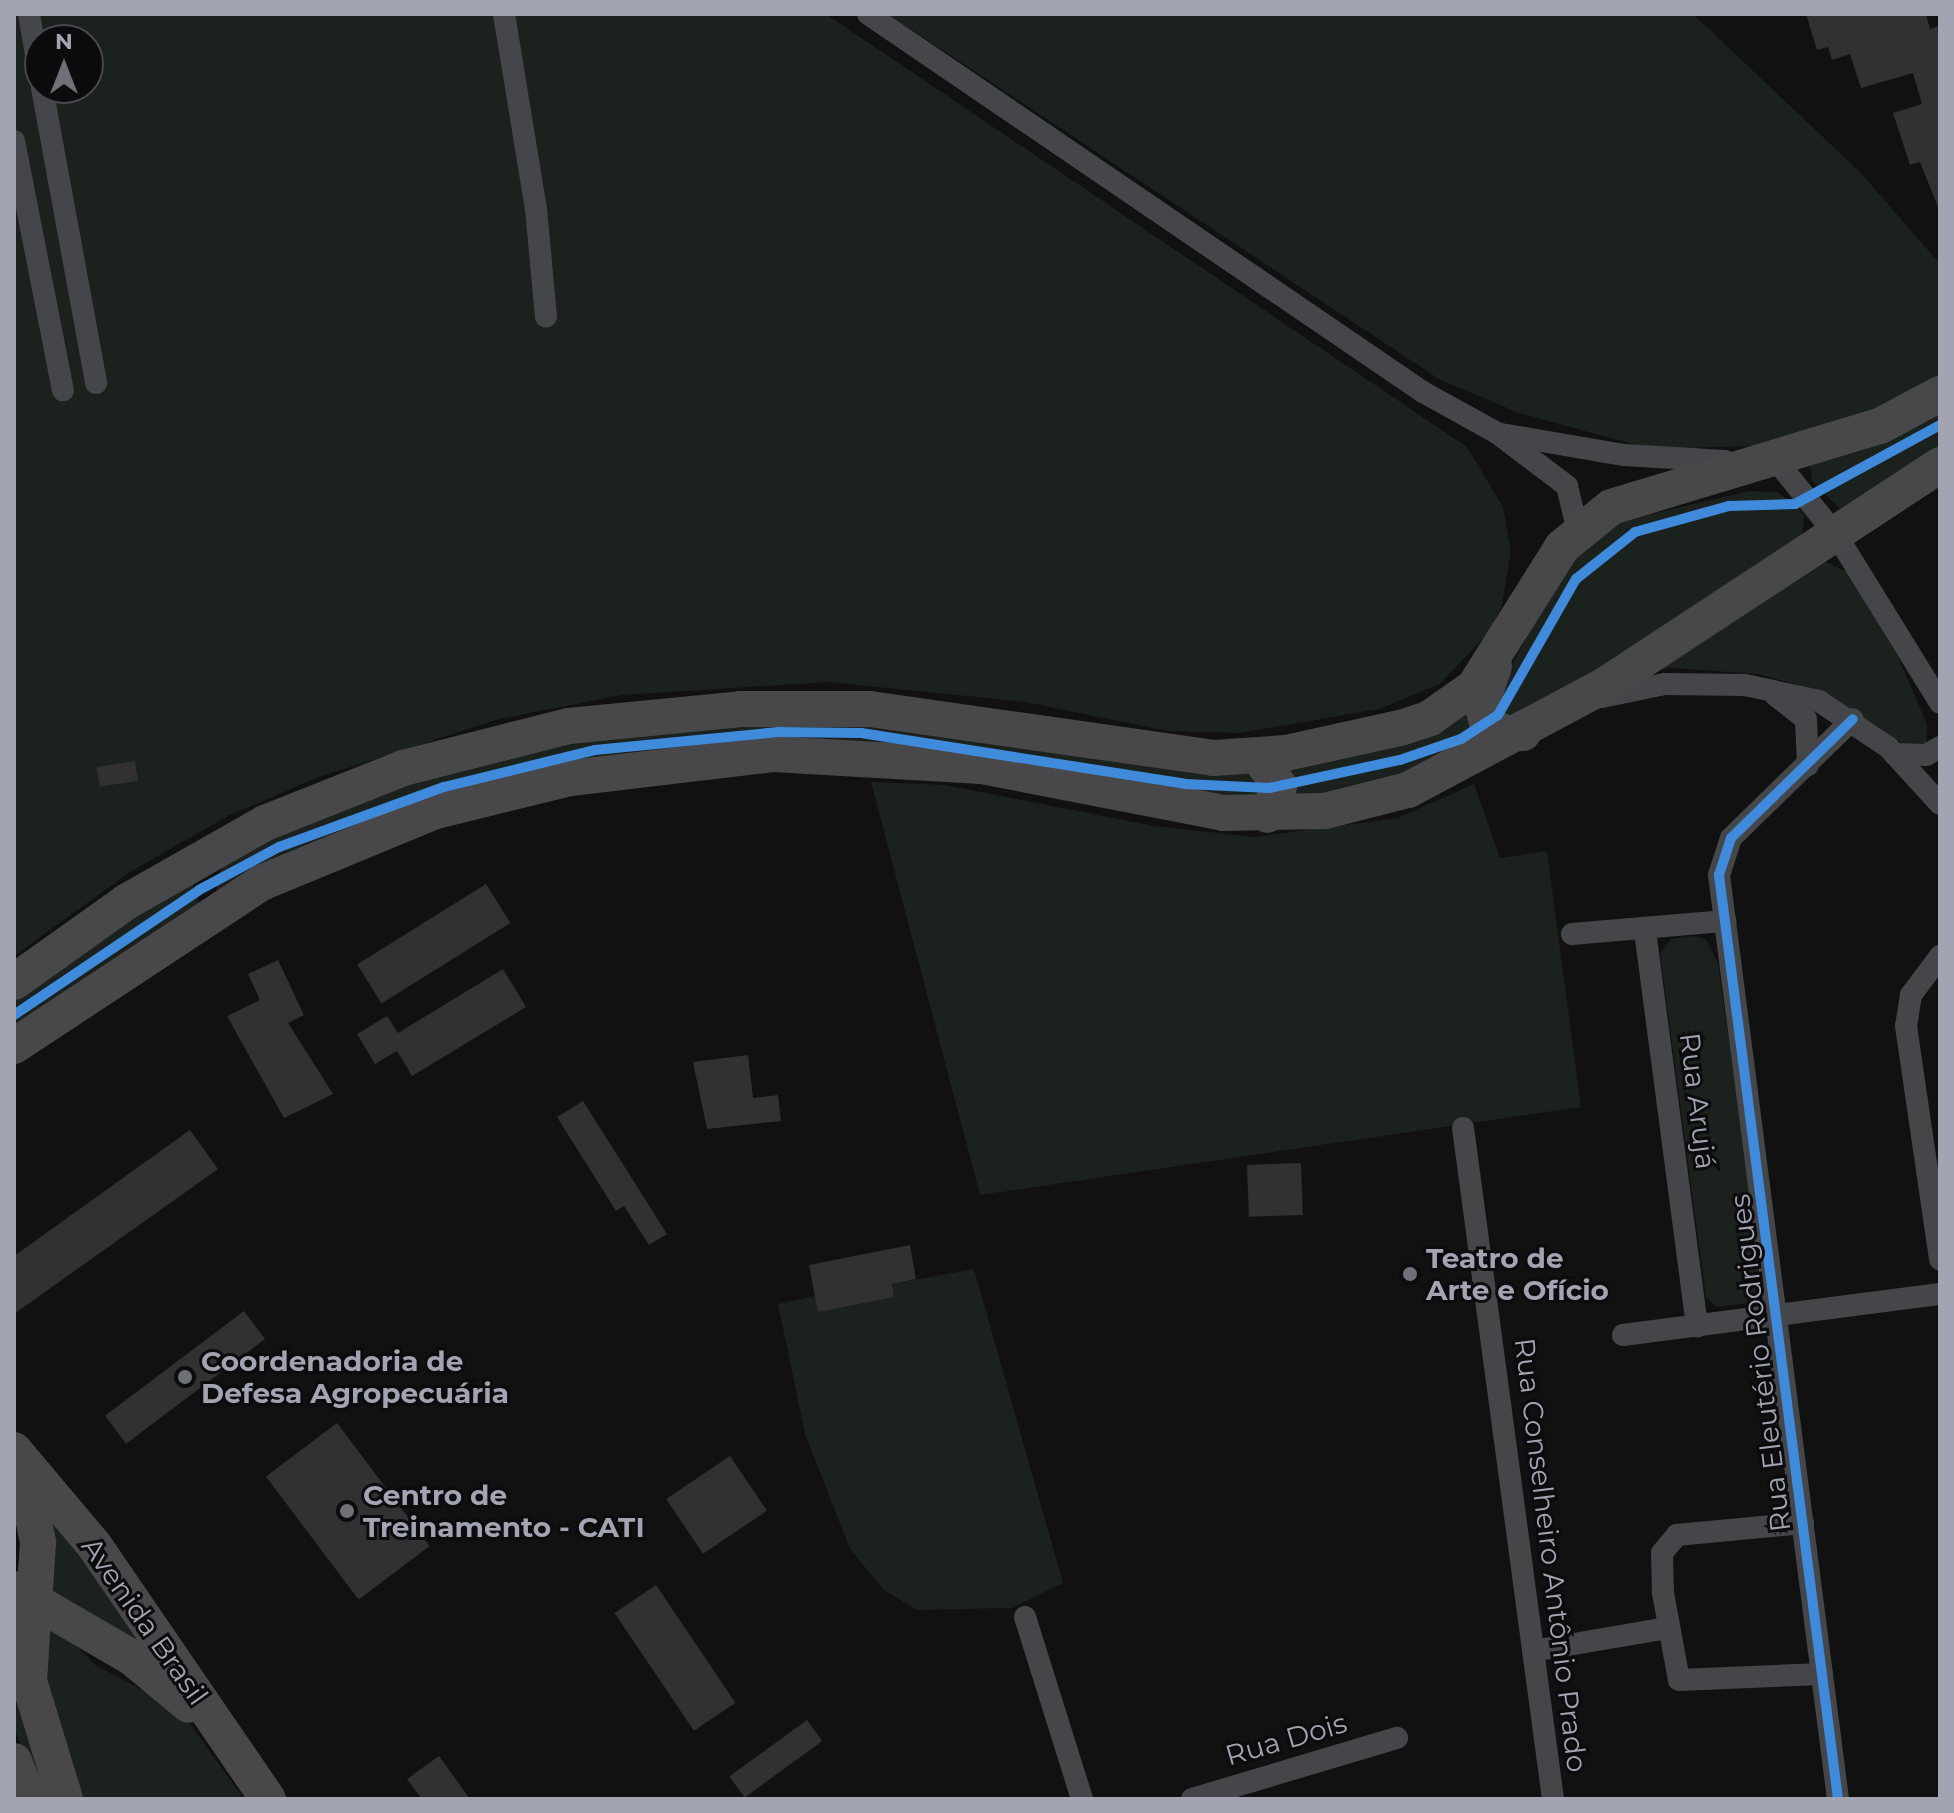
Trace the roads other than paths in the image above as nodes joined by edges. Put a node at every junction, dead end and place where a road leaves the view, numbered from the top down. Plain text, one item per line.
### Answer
1 (504, 14) edge
2 (868, 14) edge
3 (45, 104) edge
4 (14, 141) edge
5 (546, 317) dead end
6 (96, 383) dead end
7 (63, 390) dead end
8 (1940, 394) edge
9 (1497, 433) junction
10 (1775, 459) junction
11 (1940, 465) edge
12 (1940, 485) edge
13 (1850, 527) junction
14 (1578, 532) junction
15 (1502, 646) junction
16 (1935, 680) edge
17 (1745, 685) junction
18 (1940, 703) edge
19 (1556, 714) junction
20 (1853, 719) junction
21 (1523, 733) junction
22 (1940, 747) edge
23 (1894, 754) junction
24 (1259, 757) junction
25 (1808, 765) junction
26 (1940, 804) edge
27 (1267, 815) junction
28 (191, 862) junction
29 (205, 919) junction
30 (1725, 921) junction
31 (1645, 931) junction
32 (1572, 934) dead end
33 (1940, 956) edge
34 (14, 982) edge
35 (57, 1022) junction
36 (14, 1046) edge
37 (14, 1064) edge
38 (1463, 1128) dead end
39 (1938, 1239) edge
40 (1940, 1260) edge
41 (1940, 1294) edge
42 (1781, 1318) junction
43 (1697, 1327) junction
44 (1623, 1335) dead end
45 (14, 1451) edge
46 (1803, 1523) junction
47 (22, 1594) edge
48 (1025, 1617) dead end
49 (1668, 1628) junction
50 (1533, 1651) junction
51 (1822, 1674) junction
52 (1397, 1738) dead end
53 (228, 1742) junction
54 (14, 1761) edge
55 (29, 1799) edge
56 (65, 1799) edge
57 (268, 1799) edge
58 (1082, 1799) edge
59 (1192, 1799) edge
60 (1553, 1799) edge
61 (1838, 1799) edge

1 - 5 street
2 - 9 street
3 - 6 street
4 - 7 street
8 - 10 main road
9 - 10 street
9 - 14 street
10 - 13 street
10 - 14 main road
11 - 13 main road
12 - 13 main road
13 - 16 street
13 - 19 main road
14 - 15 main road
15 - 21 main road
15 - 24 main road
16 - 18 street
17 - 19 street
17 - 20 street
17 - 25 street
19 - 21 main road
20 - 23 street
20 - 25 street, Rua Eleutério Rodrigues
21 - 27 main road
22 - 23 street
23 - 26 street
24 - 27 main road
24 - 28 main road
25 - 30 street, Rua Eleutério Rodrigues
27 - 29 main road
28 - 29 main road
28 - 34 main road
29 - 35 main road
30 - 31 street
30 - 42 street, Rua Eleutério Rodrigues
31 - 32 street
31 - 43 street, Rua Arujá
33 - 39 street
35 - 36 main road
35 - 37 main road
38 - 50 street, Rua Conselheiro Antônio Prado
39 - 40 street
41 - 42 street
42 - 43 street
42 - 46 street, Rua Eleutério Rodrigues
43 - 44 street
45 - 47 main road
45 - 53 main road, Avenida Brasil
46 - 49 street
46 - 51 street, Rua Eleutério Rodrigues
47 - 53 main road
47 - 56 main road
48 - 58 street
49 - 50 street
49 - 51 street
50 - 60 street, Rua Conselheiro Antônio Prado
51 - 61 street, Rua Eleutério Rodrigues
52 - 59 street, Rua Dois
53 - 57 main road, Avenida Brasil
54 - 55 main road

